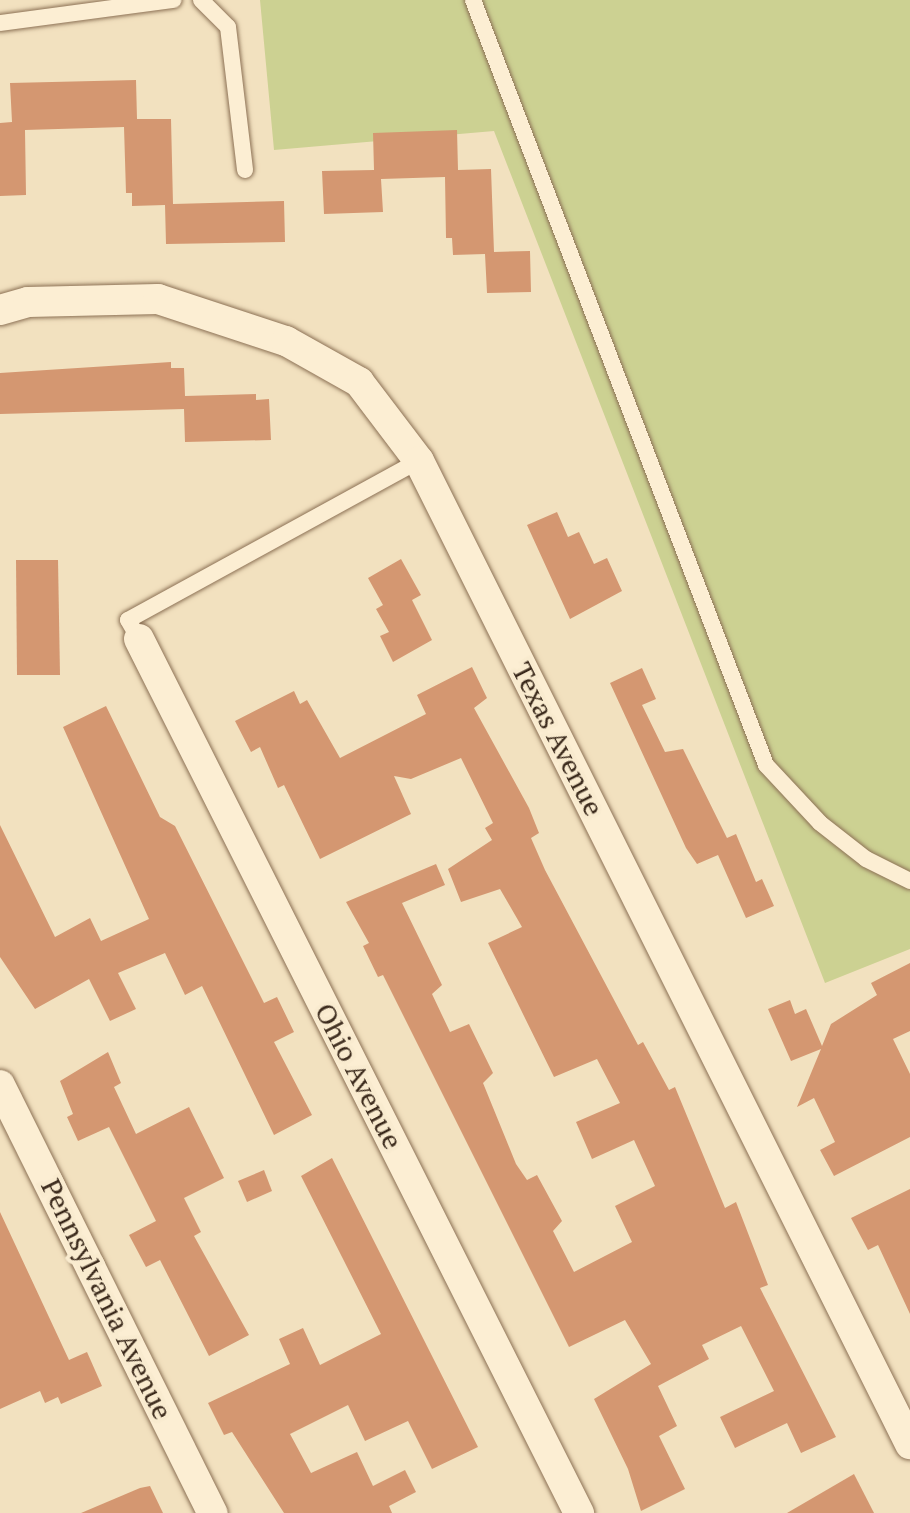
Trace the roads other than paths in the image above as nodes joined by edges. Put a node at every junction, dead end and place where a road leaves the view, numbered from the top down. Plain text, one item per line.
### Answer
1 (173, 0) edge
2 (201, 0) edge
3 (473, 0) edge
4 (0, 23) edge
5 (245, 170) dead end
6 (0, 310) edge
7 (419, 461) junction
8 (139, 639) joint
9 (910, 881) edge
10 (0, 1085) edge
11 (910, 1444) edge
12 (212, 1513) edge
13 (579, 1513) edge

1 - 4 lane
2 - 5 lane
3 - 9 lane
6 - 7 street, Texas Avenue
7 - 8 lane
7 - 11 street, Texas Avenue
8 - 13 street, Ohio Avenue
10 - 12 street, Pennsylvania Avenue

